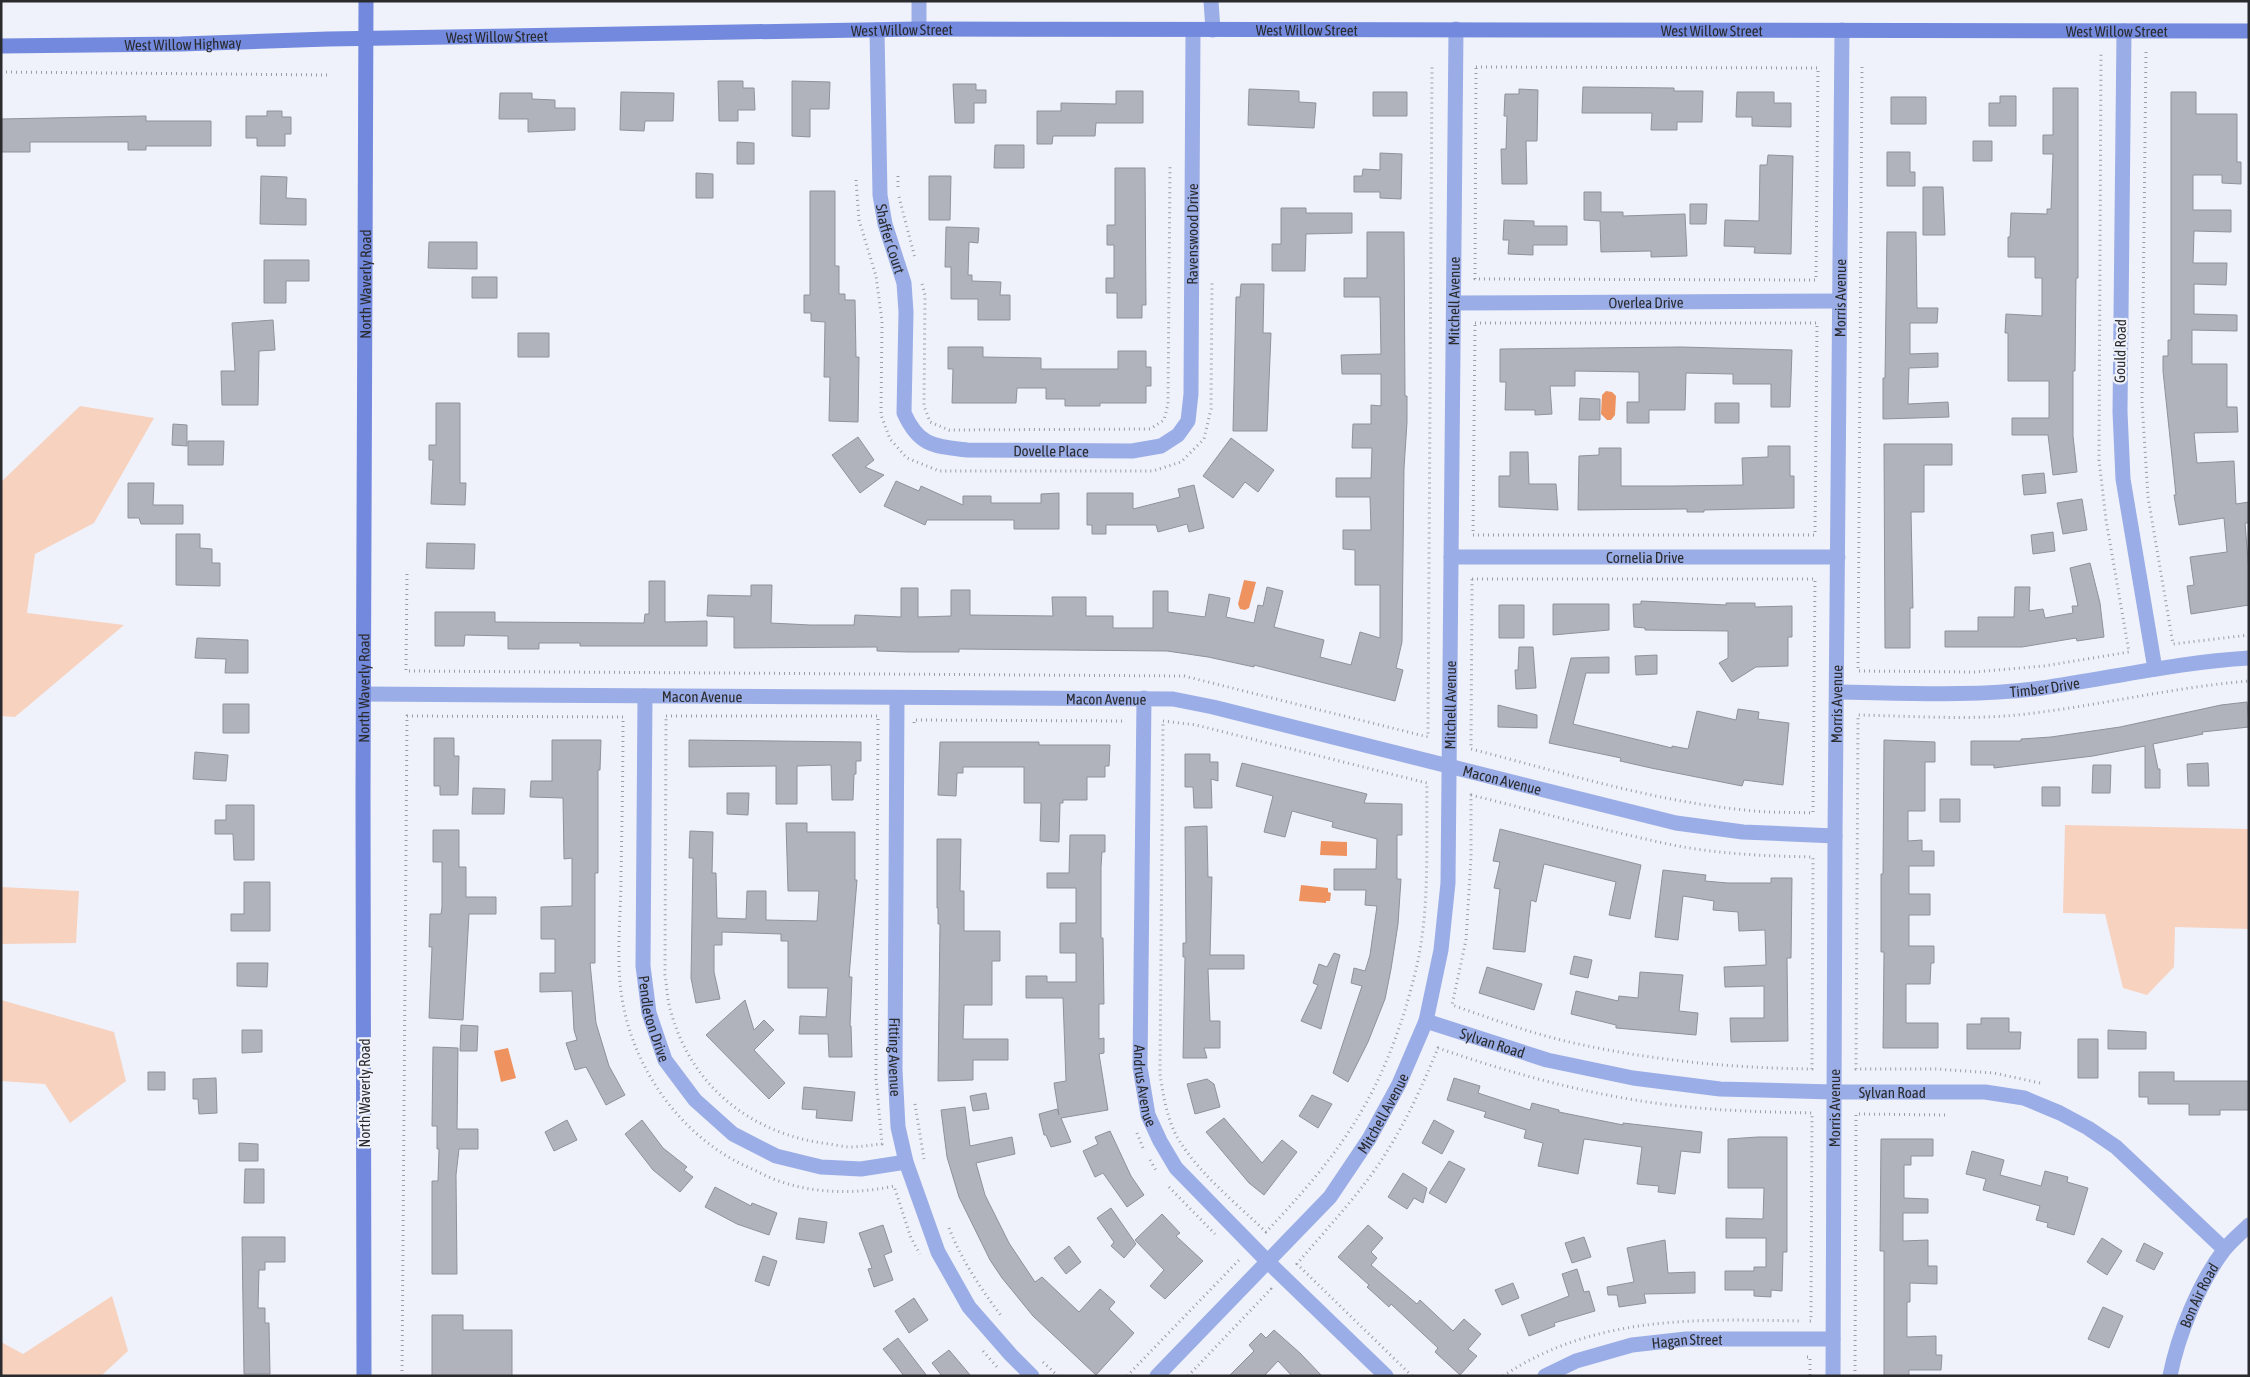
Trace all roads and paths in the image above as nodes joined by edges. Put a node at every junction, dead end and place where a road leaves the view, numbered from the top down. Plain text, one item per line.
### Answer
1 (366, 1) edge
2 (919, 1) edge
3 (1212, 1) edge
4 (919, 29) junction
5 (1456, 29) junction
6 (877, 30) junction
7 (1193, 30) junction
8 (1213, 30) junction
9 (1842, 30) junction
10 (2124, 31) junction
11 (2249, 31) edge
12 (365, 39) junction
13 (1, 46) edge
14 (2101, 51) dead end
15 (2146, 52) dead end
16 (1432, 67) dead end
17 (1476, 67) joint
18 (1862, 67) dead end
19 (1, 72) edge
20 (329, 75) dead end
21 (1170, 166) dead end
22 (898, 176) dead end
23 (856, 180) dead end
24 (915, 259) dead end
25 (920, 277) dead end
26 (1212, 281) dead end
27 (1839, 301) junction
28 (1454, 303) junction
29 (1475, 323) joint
30 (1178, 435) joint
31 (922, 441) joint
32 (1451, 557) junction
33 (1838, 557) junction
34 (407, 574) dead end
35 (1472, 579) joint
36 (2249, 636) edge
37 (2249, 658) edge
38 (2154, 669) junction
39 (2249, 681) edge
40 (1837, 692) junction
41 (364, 694) junction
42 (645, 696) junction
43 (897, 698) junction
44 (1144, 698) junction
45 (666, 716) joint
46 (1163, 720) joint
47 (914, 730) dead end
48 (1126, 730) dead end
49 (1448, 766) junction
50 (1471, 795) joint
51 (1835, 836) junction
52 (1426, 1020) junction
53 (2040, 1082) dead end
54 (1833, 1092) junction
55 (915, 1102) dead end
56 (1948, 1115) dead end
57 (1136, 1132) dead end
58 (906, 1162) junction
59 (925, 1166) dead end
60 (1160, 1175) dead end
61 (1165, 1182) dead end
62 (948, 1226) dead end
63 (2249, 1226) edge
64 (1221, 1240) dead end
65 (2224, 1249) junction
66 (1234, 1253) dead end
67 (924, 1262) dead end
68 (1268, 1262) junction
69 (1271, 1289) dead end
70 (1005, 1321) dead end
71 (1833, 1339) junction
72 (980, 1346) dead end
73 (1037, 1355) dead end
74 (1801, 1357) dead end
75 (1001, 1371) dead end
76 (364, 1376) edge
77 (402, 1376) edge
78 (1032, 1376) edge
79 (1058, 1376) edge
80 (1127, 1376) edge
81 (1157, 1376) edge
82 (1188, 1376) edge
83 (1386, 1376) edge
84 (1412, 1376) edge
85 (1503, 1376) edge
86 (1545, 1376) edge
87 (1810, 1376) edge
88 (1833, 1376) edge
89 (1855, 1376) edge
90 (2170, 1376) edge

1 - 12 street, North Waverly Road
2 - 4 street
3 - 8 street
4 - 6 street, West Willow Street
4 - 7 street, West Willow Street
5 - 8 street, West Willow Street
5 - 9 street, West Willow Street
5 - 28 street, Mitchell Avenue
6 - 12 street, West Willow Street
6 - 31 street, Shaffer Court
7 - 8 street, West Willow Street
7 - 30 street, Ravenswood Drive
9 - 10 street, West Willow Street
9 - 27 street, Morris Avenue
10 - 11 street, West Willow Street
10 - 38 street, Gould Road
12 - 13 street, West Willow Highway
12 - 41 street, North Waverly Road
14 - 18 path
15 - 36 path
16 - 34 path
17 - 17 path
19 - 20 path
21 - 25 path
22 - 24 path
23 - 26 path
27 - 28 street, Overlea Drive
27 - 33 street, Morris Avenue
28 - 32 street, Mitchell Avenue
29 - 29 path
30 - 31 street, Dovelle Place
32 - 33 street, Cornelia Drive
32 - 49 street, Mitchell Avenue
33 - 40 street, Morris Avenue
35 - 35 path
37 - 38 street, Timber Drive
38 - 40 street, Timber Drive
39 - 53 path
40 - 51 street, Morris Avenue
41 - 42 street, Macon Avenue
41 - 76 street, North Waverly Road
42 - 43 street, Macon Avenue
42 - 58 street, Pendleton Drive
43 - 44 street, Macon Avenue
43 - 58 street, Fitting Avenue
44 - 49 street, Macon Avenue
44 - 68 street, Andrus Avenue
45 - 45 path
46 - 46 path
47 - 48 path
49 - 51 street, Macon Avenue
49 - 52 street, Mitchell Avenue
50 - 50 path
51 - 54 street, Morris Avenue
52 - 54 street, Sylvan Road
52 - 68 street, Mitchell Avenue
54 - 65 street, Sylvan Road
54 - 71 street, Morris Avenue
55 - 59 path
56 - 89 path
57 - 60 path
58 - 78 street, Fitting Avenue
61 - 64 path
62 - 70 path
63 - 65 street, Bon Air Road
65 - 90 street, Bon Air Road
66 - 80 path
67 - 77 path
68 - 81 street, Mitchell Avenue
68 - 83 street, Andrus Avenue
69 - 82 path
71 - 86 street, Hagan Street
71 - 88 street, Morris Avenue
72 - 75 path
73 - 79 path
74 - 87 path
84 - 85 path

